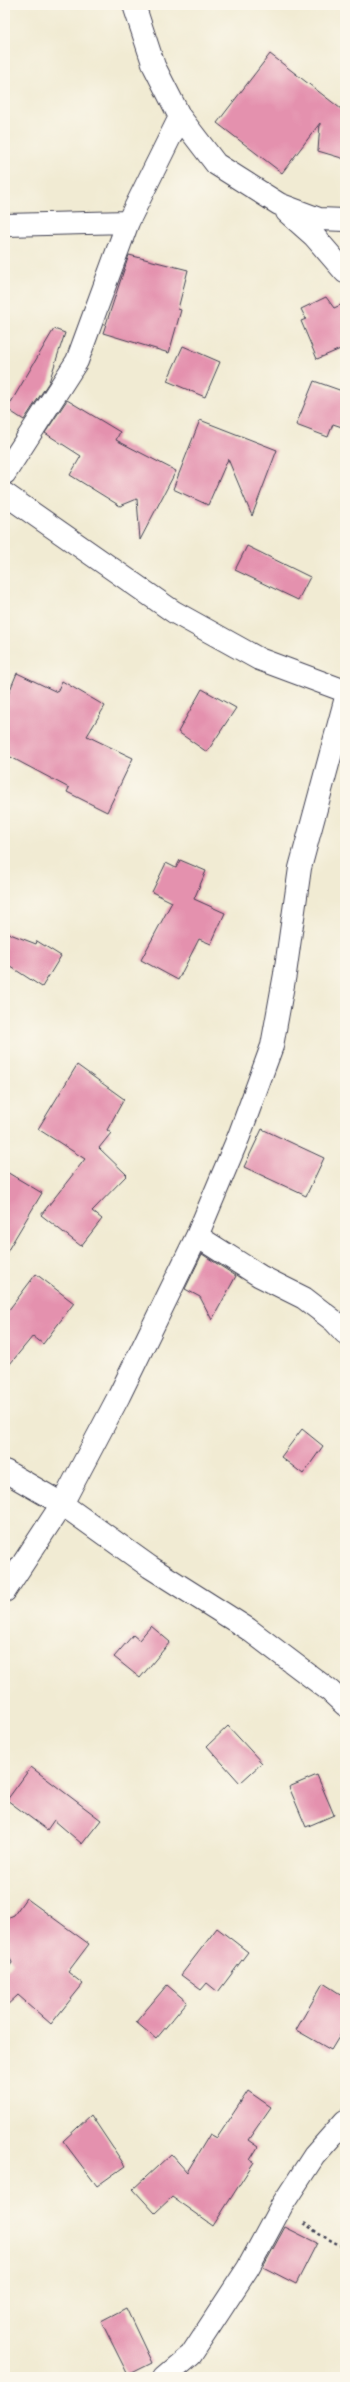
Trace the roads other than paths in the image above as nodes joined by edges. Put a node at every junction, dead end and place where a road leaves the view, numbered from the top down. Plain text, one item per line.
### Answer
1 (134, 5) edge
2 (180, 118) junction
3 (279, 204) junction
4 (345, 220) edge
5 (128, 222) junction
6 (5, 225) edge
7 (345, 272) edge
8 (5, 473) edge
9 (5, 494) edge
10 (344, 704) edge
11 (197, 1236) junction
12 (345, 1333) edge
13 (5, 1471) edge
14 (62, 1504) junction
15 (5, 1591) edge
16 (342, 1696) edge
17 (345, 2121) edge
18 (165, 2377) edge

1 - 2 street
2 - 3 street
2 - 5 street
3 - 4 street
3 - 7 street
5 - 6 street
5 - 8 street
9 - 10 street
10 - 11 street
11 - 12 street
11 - 14 street
13 - 14 street
14 - 15 street
14 - 16 street
17 - 18 street

